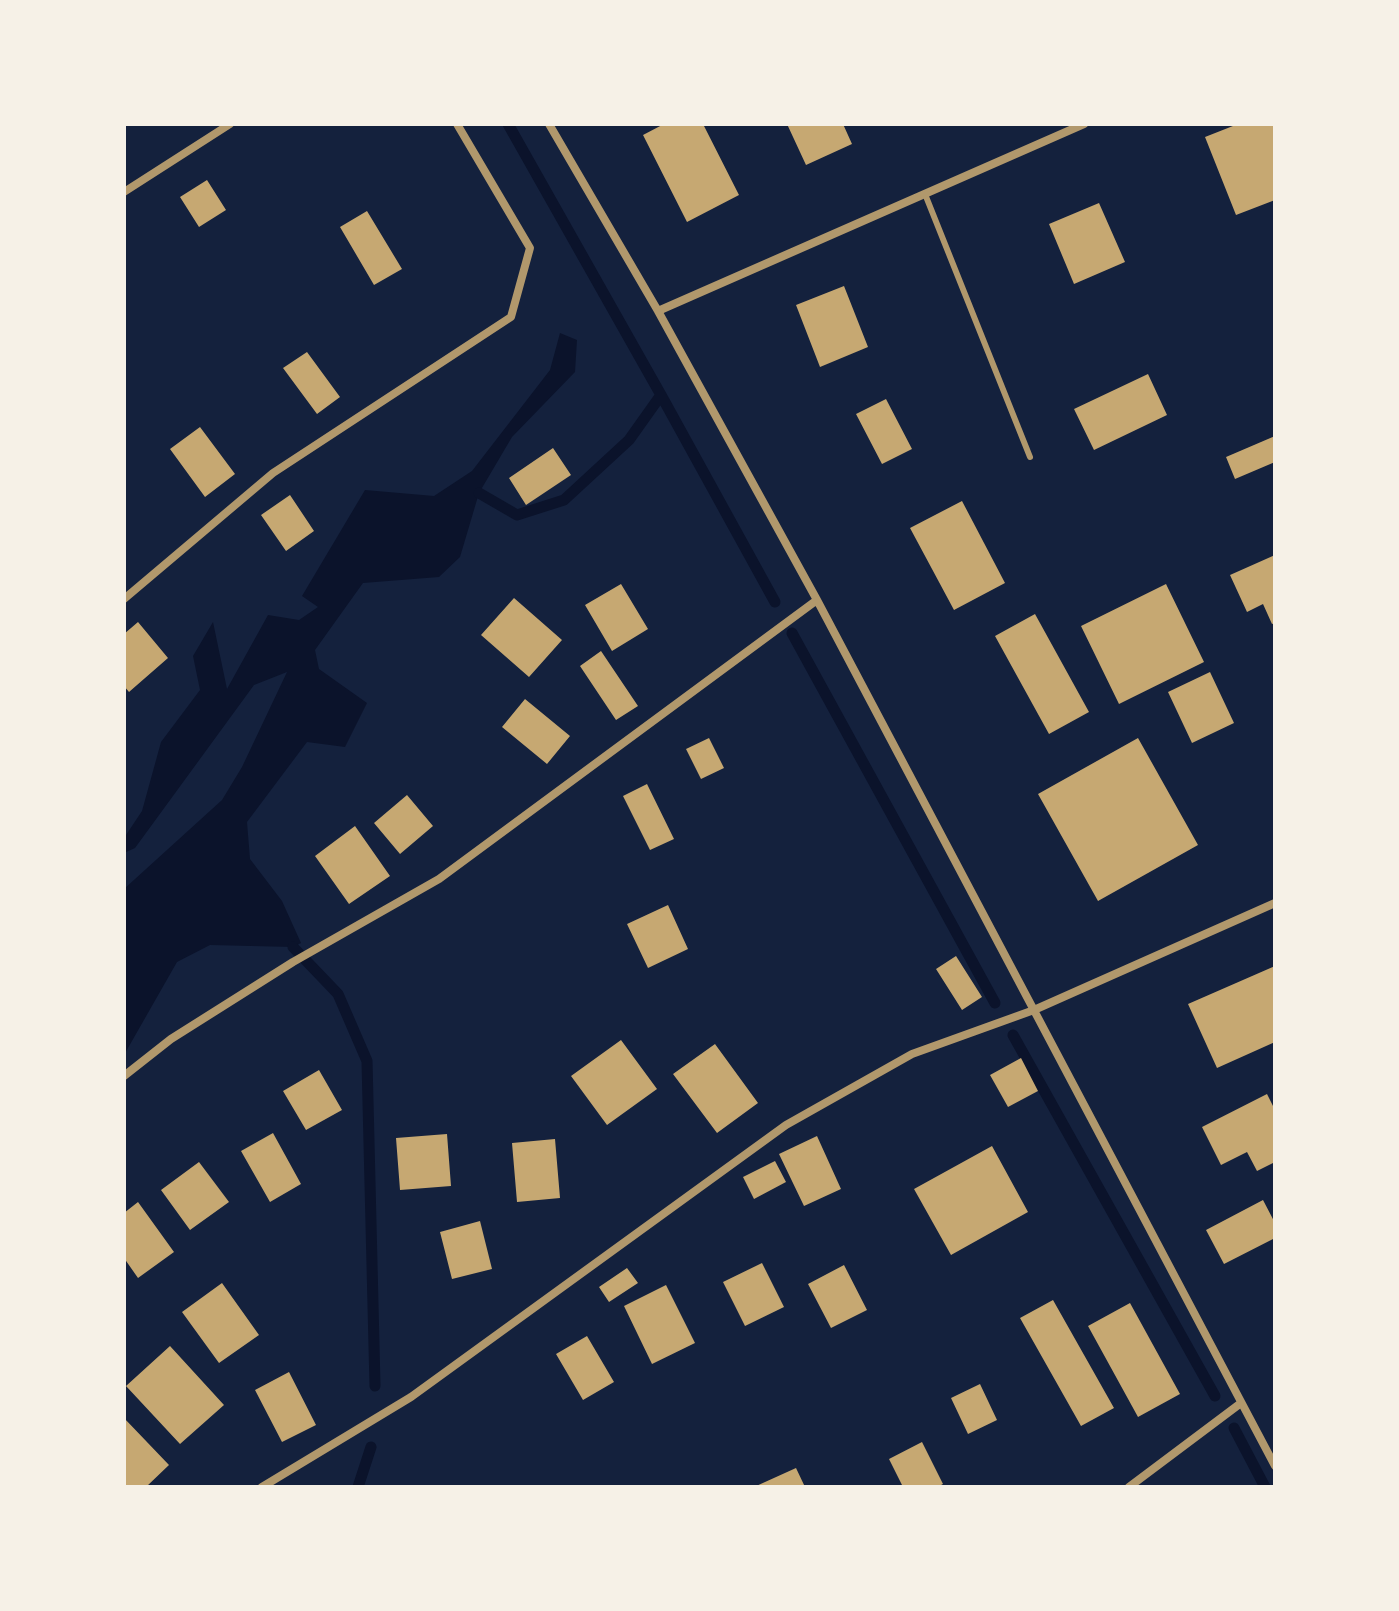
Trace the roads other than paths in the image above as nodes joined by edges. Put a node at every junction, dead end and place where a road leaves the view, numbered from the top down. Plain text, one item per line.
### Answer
1 (230, 124) edge
2 (457, 124) edge
3 (549, 124) edge
4 (1084, 124) edge
5 (124, 192) edge
6 (925, 194) junction
7 (658, 311) junction
8 (1030, 457) dead end
9 (124, 599) edge
10 (817, 600) junction
11 (1275, 903) edge
12 (1034, 1010) junction
13 (124, 1076) edge
14 (1241, 1403) junction
15 (1275, 1466) edge
16 (262, 1487) edge
17 (1129, 1487) edge

1 - 5 street
2 - 9 street
3 - 7 street
4 - 6 street
6 - 7 street
6 - 8 lane
7 - 10 street
10 - 12 street
10 - 13 street
11 - 12 street
12 - 14 street
12 - 16 street
14 - 15 street
14 - 17 street

